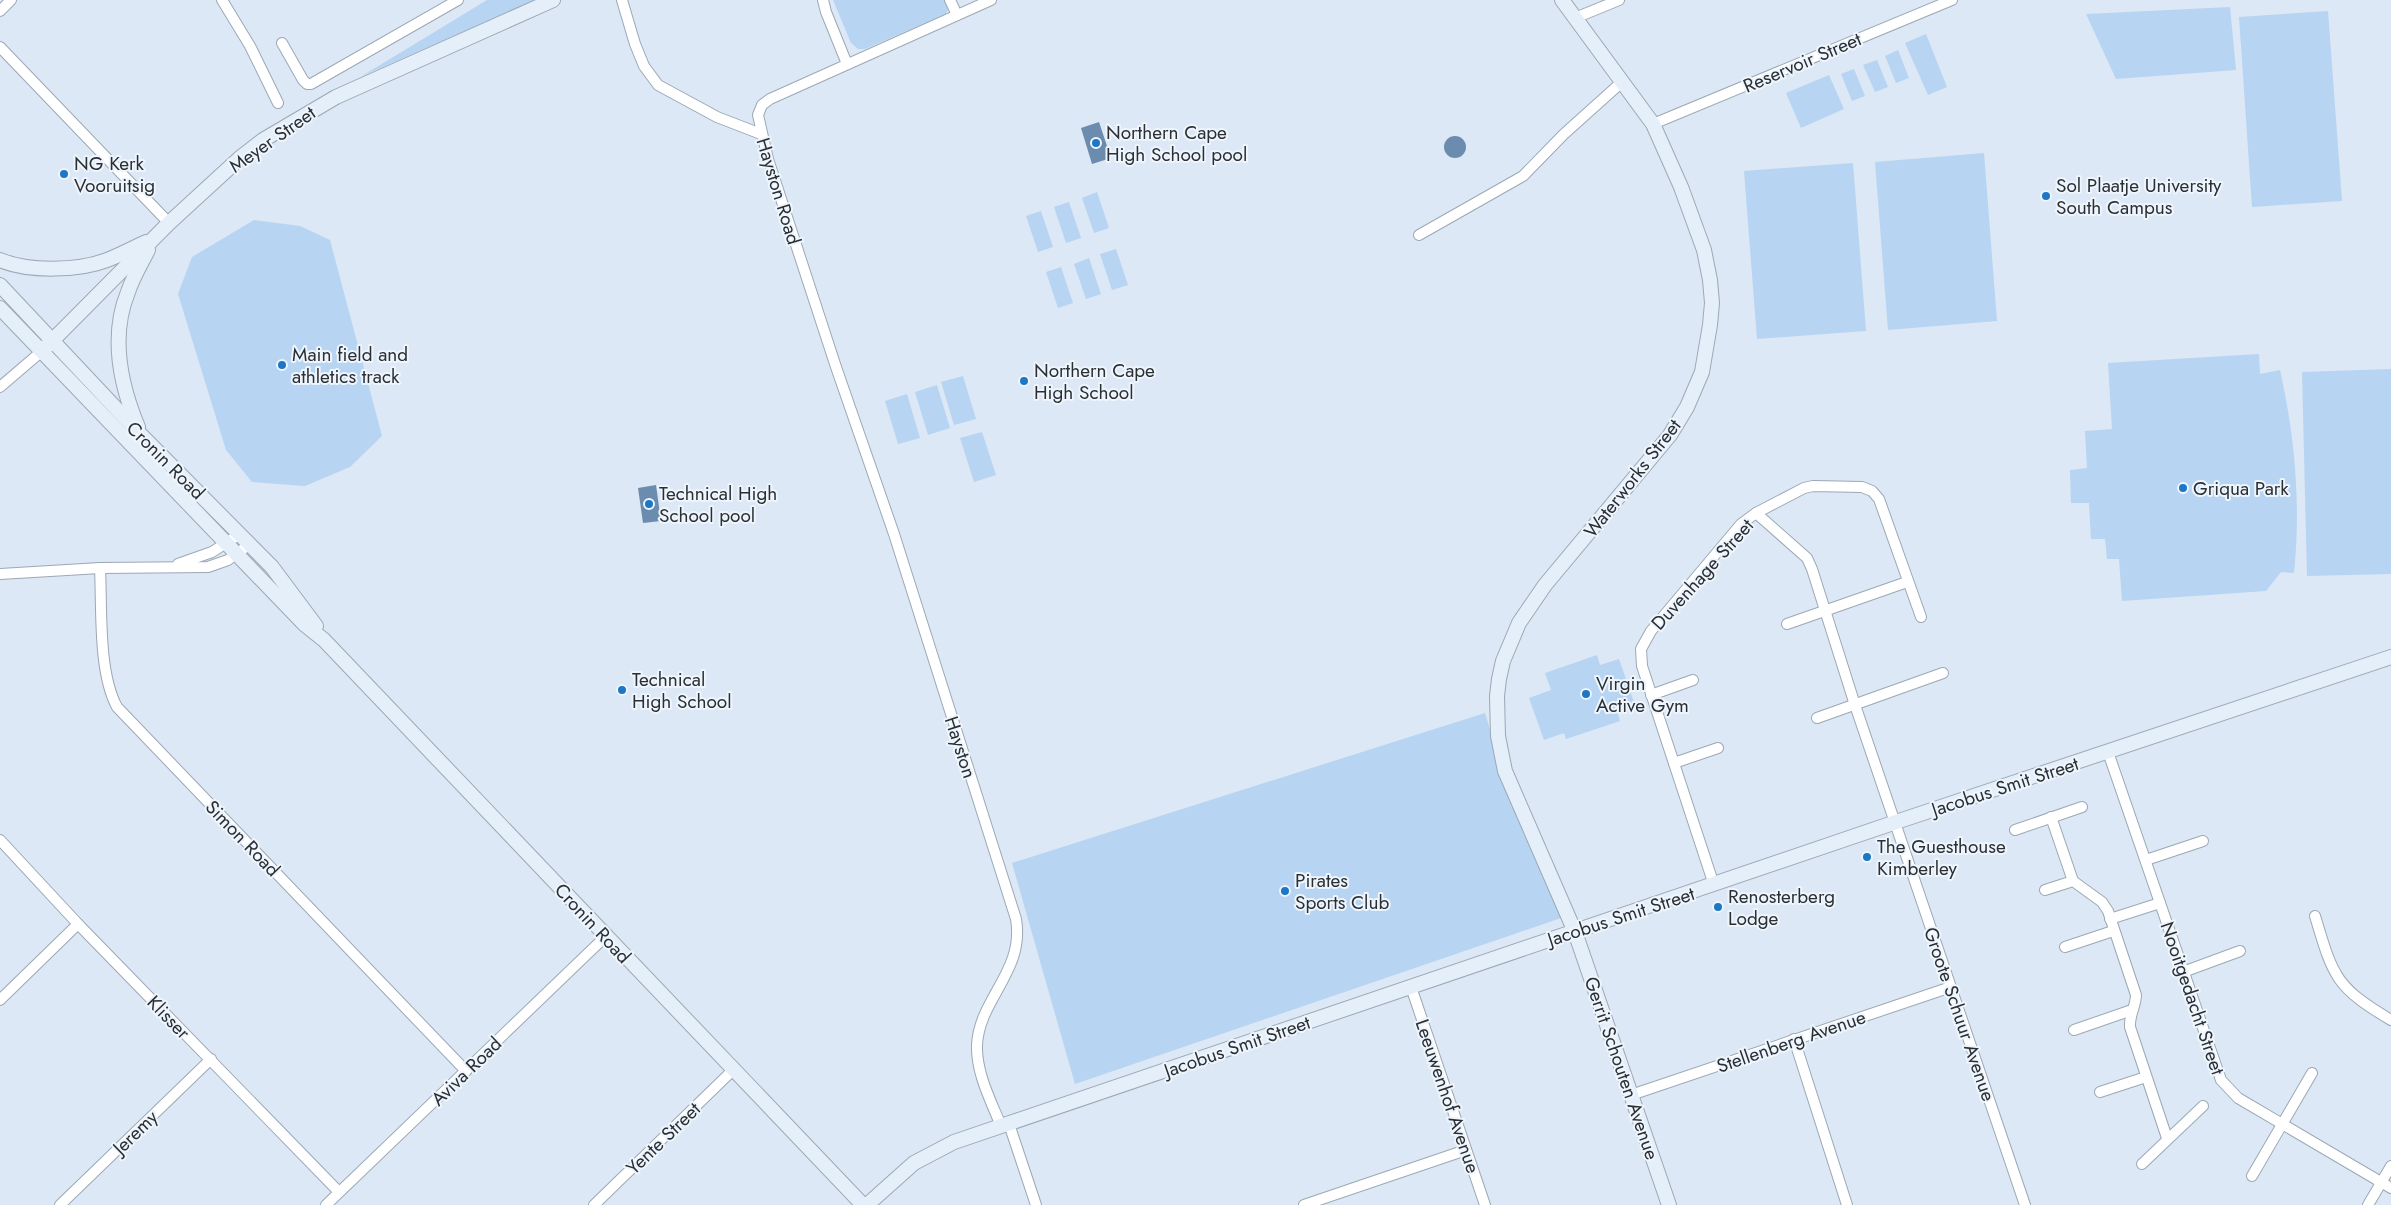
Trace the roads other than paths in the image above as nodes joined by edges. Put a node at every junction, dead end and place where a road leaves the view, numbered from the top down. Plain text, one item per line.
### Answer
1 (11, 0) edge
2 (222, 0) edge
3 (458, 0) edge
4 (553, 0) edge
5 (622, 0) edge
6 (823, 0) edge
7 (950, 0) edge
8 (992, 0) edge
9 (1562, 0) edge
10 (1619, 0) edge
11 (1946, 1) edge
12 (0, 11) edge
13 (957, 15) junction
14 (1575, 18) junction
15 (282, 43) dead end
16 (0, 47) edge
17 (847, 64) junction
18 (1623, 81) junction
19 (278, 103) dead end
20 (1652, 124) junction
21 (761, 134) junction
22 (168, 223) junction
23 (1419, 235) dead end
24 (154, 238) junction
25 (0, 260) edge
26 (0, 285) edge
27 (0, 308) edge
28 (53, 340) junction
29 (42, 351) junction
30 (836, 367) joint
31 (0, 386) edge
32 (142, 436) junction
33 (1756, 513) junction
34 (245, 539) junction
35 (227, 544) junction
36 (238, 554) junction
37 (165, 567) junction
38 (100, 568) junction
39 (0, 574) edge
40 (1908, 582) junction
41 (1826, 611) junction
42 (1920, 617) dead end
43 (1787, 624) dead end
44 (324, 640) junction
45 (2391, 657) edge
46 (1943, 673) dead end
47 (1693, 680) dead end
48 (1651, 695) junction
49 (1856, 705) junction
50 (1817, 718) dead end
51 (1718, 748) dead end
52 (2108, 752) junction
53 (1674, 763) junction
54 (2082, 807) dead end
55 (2051, 817) junction
56 (1896, 822) junction
57 (2015, 830) dead end
58 (0, 840) edge
59 (2203, 841) dead end
60 (2146, 860) junction
61 (2073, 881) junction
62 (1714, 886) junction
63 (2045, 890) dead end
64 (2160, 903) junction
65 (2314, 916) dead end
66 (2110, 920) junction
67 (78, 924) junction
68 (2113, 930) junction
69 (1575, 932) junction
70 (606, 936) junction
71 (2065, 947) dead end
72 (2240, 952) dead end
73 (2183, 972) junction
74 (1411, 987) junction
75 (1951, 987) junction
76 (0, 1000) edge
77 (2132, 1010) junction
78 (2391, 1020) edge
79 (2074, 1030) dead end
80 (1794, 1039) junction
81 (211, 1059) junction
82 (733, 1070) junction
83 (466, 1071) junction
84 (2312, 1073) dead end
85 (2146, 1076) junction
86 (2100, 1092) dead end
87 (1631, 1095) junction
88 (2203, 1106) dead end
89 (2282, 1124) junction
90 (1005, 1125) junction
91 (2167, 1138) junction
92 (1466, 1150) junction
93 (2142, 1164) dead end
94 (2391, 1166) edge
95 (2252, 1176) dead end
96 (2381, 1182) junction
97 (2391, 1188) edge
98 (340, 1192) junction
99 (60, 1205) edge
100 (326, 1205) edge
101 (594, 1205) edge
102 (863, 1205) edge
103 (867, 1205) edge
104 (1036, 1205) edge
105 (1304, 1205) edge
106 (1485, 1205) edge
107 (1669, 1205) edge
108 (1847, 1205) edge
109 (2026, 1205) edge
110 (2368, 1205) edge

1 - 12 street
2 - 19 street
3 - 15 street
4 - 22 street, Meyer Street
5 - 21 street
6 - 17 street
7 - 13 street
8 - 13 street, Hayston Road
9 - 14 street, Waterworks Street
10 - 14 street
11 - 20 street, Reservoir Street
13 - 17 street, Hayston Road
14 - 18 street, Waterworks Street
16 - 22 street
17 - 21 street, Hayston Road
18 - 20 street, Waterworks Street
18 - 23 street
20 - 69 street, Waterworks Street
21 - 30 street, Hayston Road
22 - 24 street, Meyer Street
24 - 25 street
24 - 28 street, Meyer Street
24 - 32 street
26 - 28 street, Cronin Road
27 - 29 street, Cronin Road
28 - 29 street, Meyer Street
28 - 32 street, Cronin Road
29 - 31 street
29 - 35 street, Cronin Road
30 - 90 street, Hayston
32 - 34 street, Cronin Road
33 - 40 street
33 - 41 street, Duvenhage Street
33 - 48 street, Duvenhage Street
34 - 35 street
34 - 36 street
34 - 44 street, Cronin Road
35 - 36 street, Cronin Road
35 - 37 street
36 - 37 street
36 - 44 street, Cronin Road
37 - 38 street
38 - 39 street
38 - 83 street, Simon Road
40 - 41 street
40 - 42 street
41 - 43 street
41 - 49 street, Duvenhage Street
44 - 70 street, Cronin Road
45 - 52 street, Jacobus Smit Street
46 - 49 street
47 - 48 street
48 - 53 street, Duvenhage Street
49 - 50 street
49 - 56 street, Duvenhage Street
51 - 53 street
52 - 56 street, Jacobus Smit Street
52 - 60 street, Nooitgedacht Street
53 - 62 street, Duvenhage Street
54 - 55 street
55 - 57 street
55 - 61 street
56 - 62 street, Jacobus Smit Street
56 - 75 street, Groote Schuur Avenue
58 - 67 street, Klisser
59 - 60 street
60 - 64 street, Nooitgedacht Street
61 - 63 street
61 - 66 street
62 - 69 street, Jacobus Smit Street
64 - 66 street
64 - 73 street, Nooitgedacht Street
65 - 78 street
66 - 68 street
67 - 76 street
67 - 81 street, Klisser
68 - 71 street
68 - 77 street
69 - 74 street, Jacobus Smit Street
69 - 87 street, Gerrit Schouten Avenue
70 - 82 street, Cronin Road
70 - 83 street, Aviva Road
72 - 73 street
73 - 89 street, Nooitgedacht Street
74 - 90 street, Jacobus Smit Street
74 - 92 street, Leeuwenhof Avenue
75 - 80 street, Stellenberg Avenue
75 - 109 street, Groote Schuur Avenue
77 - 79 street
77 - 85 street
80 - 87 street, Stellenberg Avenue
80 - 108 street
81 - 98 street, Klisser
81 - 99 street, Jeremy
82 - 101 street, Yente Street
82 - 102 street, Cronin Road
83 - 98 street, Aviva Road
84 - 89 street
85 - 86 street
85 - 91 street
87 - 107 street, Gerrit Schouten Avenue
88 - 91 street
89 - 95 street
89 - 96 street, Nooitgedacht Street
90 - 103 street, Jacobus Smit Street
90 - 104 street, Hayston
91 - 93 street
92 - 105 street
92 - 106 street, Leeuwenhof Avenue
94 - 96 street
96 - 97 street, Nooitgedacht Street
96 - 110 street
98 - 100 street, Aviva Road

